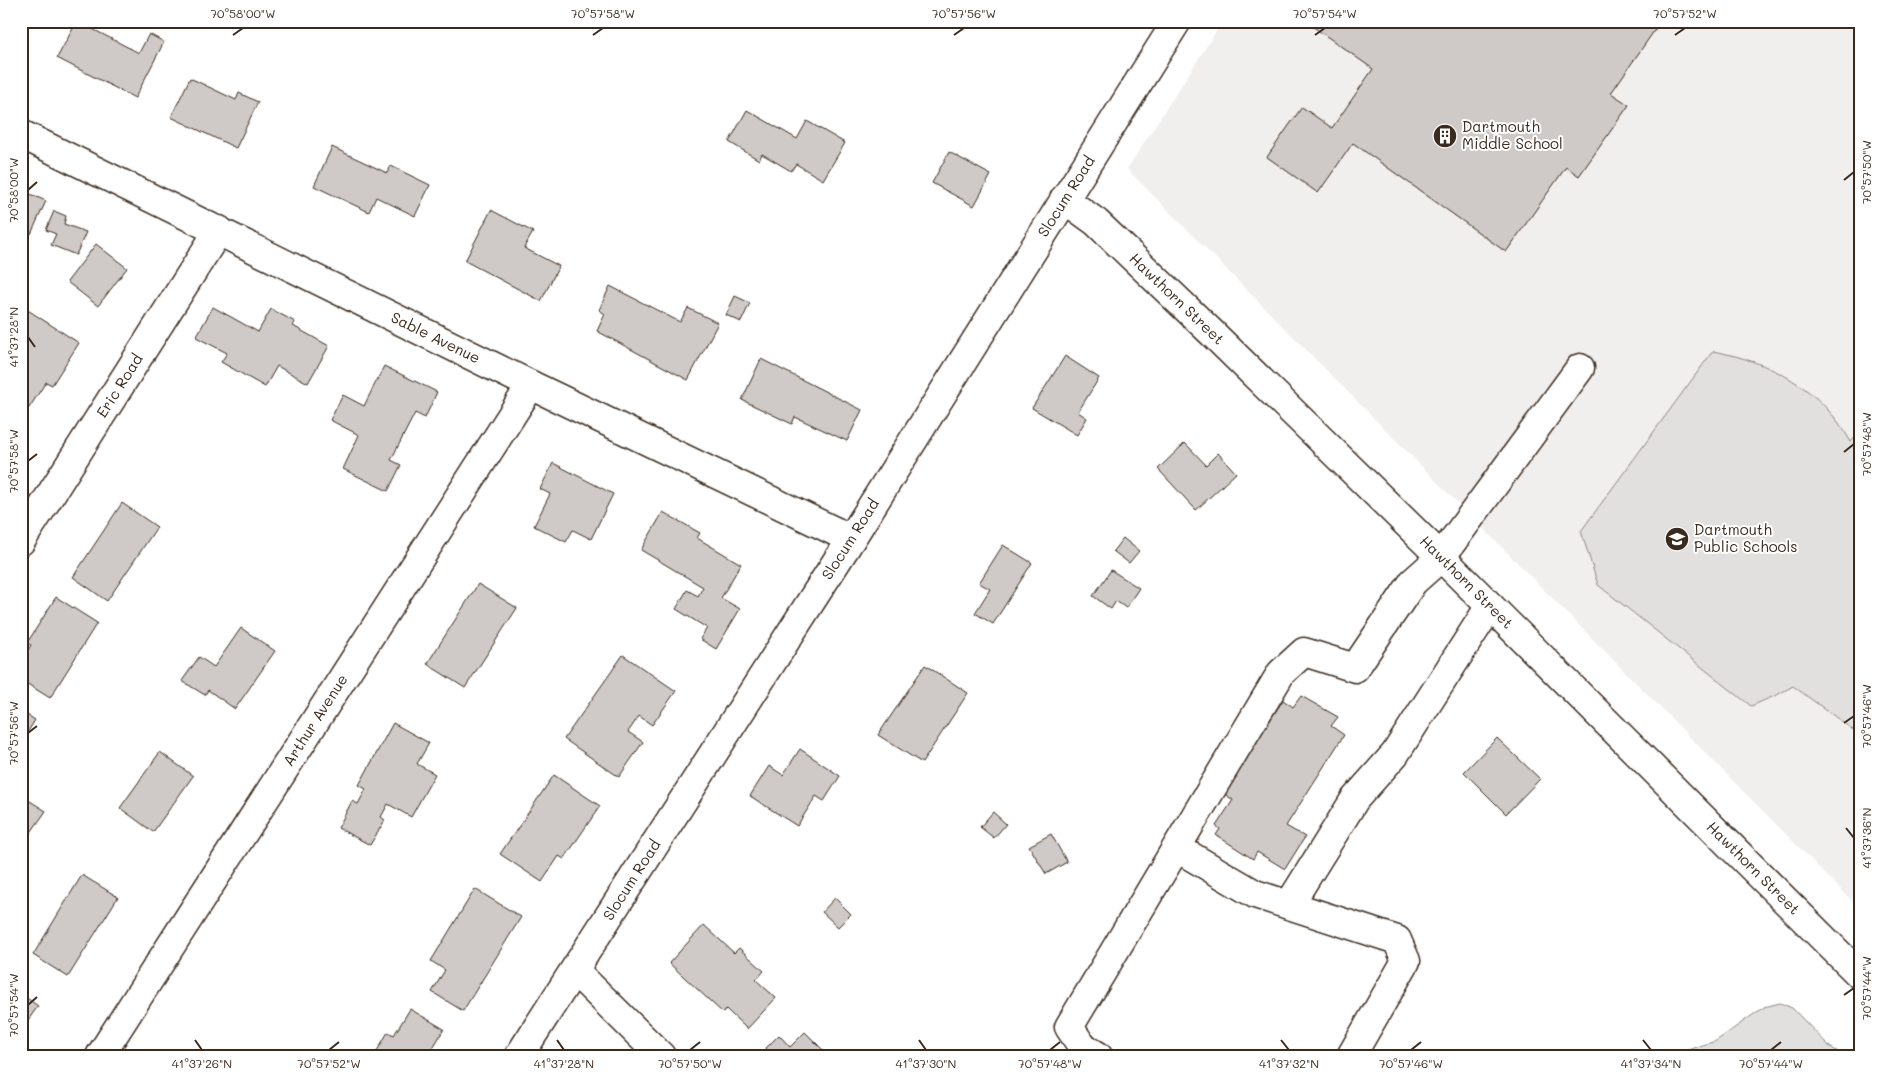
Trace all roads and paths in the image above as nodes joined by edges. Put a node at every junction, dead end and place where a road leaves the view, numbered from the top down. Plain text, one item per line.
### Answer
1 (1177, 21) edge
2 (21, 134) edge
3 (1064, 199) junction
4 (219, 230) junction
5 (1580, 368) dead end
6 (531, 385) junction
7 (851, 539) junction
8 (21, 541) edge
9 (1441, 557) junction
10 (1490, 606) junction
11 (1177, 848) junction
12 (1289, 905) junction
13 (575, 971) junction
14 (1860, 975) edge
15 (100, 1056) edge
16 (519, 1056) edge
17 (661, 1056) edge
18 (1098, 1056) edge
19 (1351, 1056) edge

1 - 3 main road, Slocum Road
2 - 4 main road, Sable Avenue
3 - 7 main road, Slocum Road
3 - 9 main road, Hawthorn Street
4 - 6 main road, Sable Avenue
4 - 8 main road, Eric Road
5 - 9 main road
6 - 7 main road, Sable Avenue
6 - 15 main road, Arthur Avenue
7 - 13 main road, Slocum Road
9 - 10 main road, Hawthorn Street
9 - 11 main road
10 - 12 main road
10 - 14 main road, Hawthorn Street
11 - 12 main road
11 - 18 main road
12 - 19 main road
13 - 16 main road, Slocum Road
13 - 17 main road

